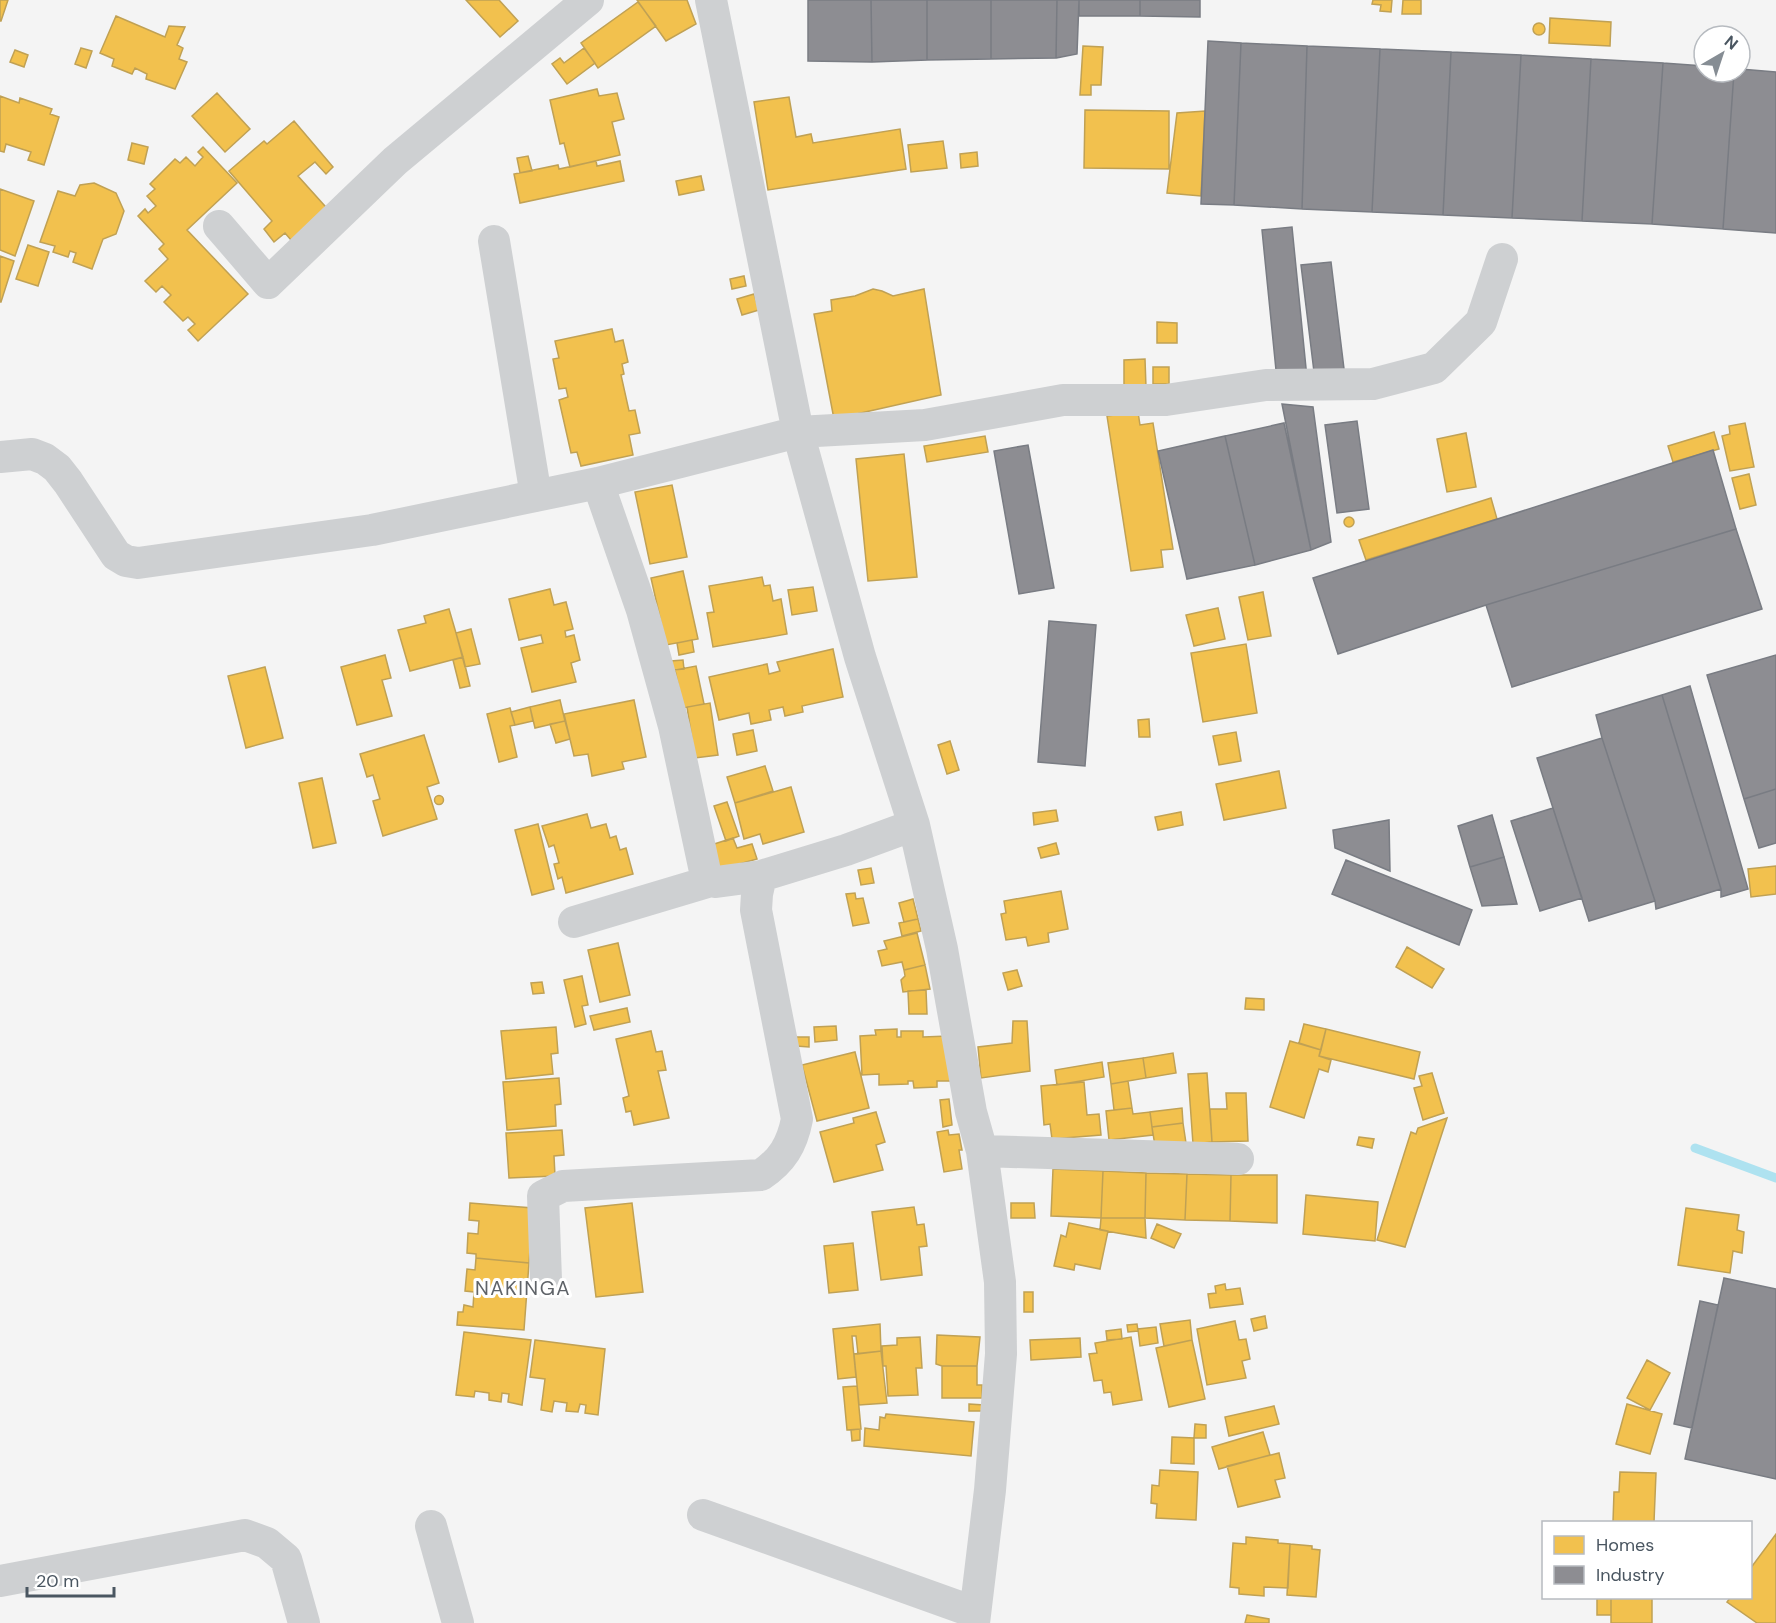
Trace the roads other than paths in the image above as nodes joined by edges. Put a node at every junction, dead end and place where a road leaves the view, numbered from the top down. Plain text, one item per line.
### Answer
1 (588, 0) edge
2 (711, 0) edge
3 (219, 226) dead end
4 (494, 241) dead end
5 (1502, 259) dead end
6 (798, 432) junction
7 (0, 457) edge
8 (598, 483) junction
9 (536, 496) junction
10 (914, 825) junction
11 (761, 876) junction
12 (711, 881) junction
13 (574, 922) dead end
14 (982, 1151) junction
15 (1238, 1159) dead end
16 (546, 1280) dead end
17 (703, 1515) dead end
18 (431, 1526) dead end
19 (0, 1581) edge
20 (974, 1618) edge
21 (304, 1623) edge
22 (458, 1623) edge

1 - 3 street
2 - 6 street
4 - 9 street
5 - 6 street
6 - 8 street
6 - 10 street
7 - 9 street
8 - 9 street
8 - 12 street
10 - 11 street
10 - 14 street
11 - 12 street
11 - 16 street
12 - 13 street
14 - 15 street
14 - 20 street
17 - 20 street
18 - 22 street
19 - 21 street

